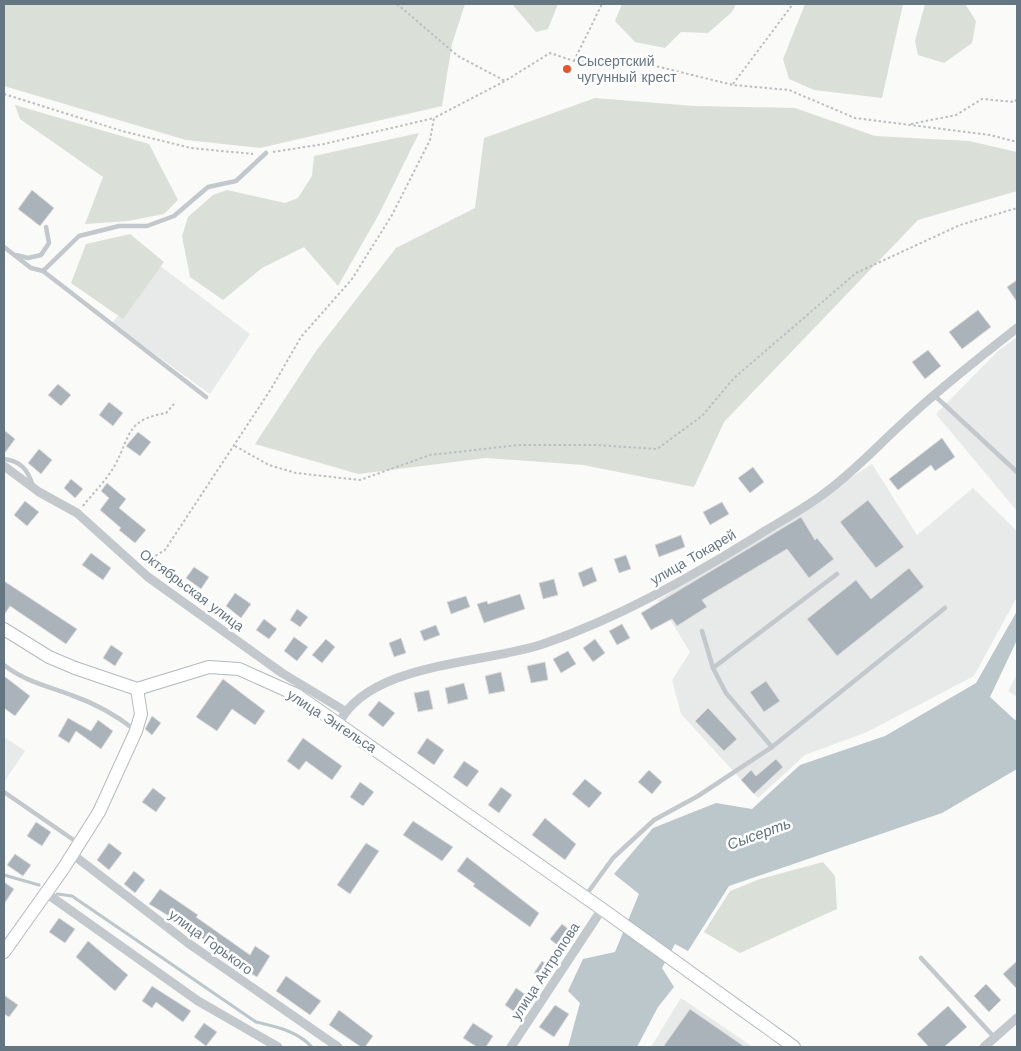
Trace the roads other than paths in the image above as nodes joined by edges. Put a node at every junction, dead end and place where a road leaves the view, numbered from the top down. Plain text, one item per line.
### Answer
1 (266, 153) road end
2 (46, 227) dead end
3 (4, 247) edge
4 (13, 254) junction
5 (43, 271) junction
6 (1017, 328) edge
7 (935, 396) junction
8 (206, 397) dead end
9 (4, 459) edge
10 (4, 466) edge
11 (1017, 472) edge
12 (33, 488) junction
13 (837, 574) dead end
14 (945, 608) dead end
15 (4, 629) edge
16 (702, 631) dead end
17 (4, 666) edge
18 (713, 668) junction
19 (282, 673) junction
20 (269, 682) junction
21 (137, 689) junction
22 (342, 717) junction
23 (136, 731) junction
24 (772, 747) junction
25 (4, 792) edge
26 (76, 849) junction
27 (46, 893) junction
28 (584, 897) junction
29 (602, 909) junction
30 (4, 952) edge
31 (921, 958) dead end
32 (1017, 1018) edge
33 (995, 1038) junction
34 (278, 1047) edge
35 (338, 1047) edge
36 (511, 1047) edge
37 (794, 1047) edge
38 (984, 1047) edge

1 - 5 lane
2 - 4 lane
3 - 4 lane
4 - 5 lane
5 - 8 lane
6 - 7 street, улица Токарей
7 - 11 lane
7 - 22 street, улица Токарей
9 - 12 lane
10 - 12 street, Октябрьская улица
12 - 19 street, Октябрьская улица
13 - 18 lane
14 - 24 lane
15 - 21 street
16 - 18 lane
17 - 23 lane
18 - 24 lane
19 - 20 lane
19 - 22 street, Октябрьская улица
20 - 21 street, улица Энгельса
20 - 22 street, улица Энгельса
21 - 23 street
22 - 28 street, улица Энгельса
23 - 26 street
24 - 28 lane
25 - 26 lane
26 - 27 street
26 - 35 street, улица Горького
27 - 30 street
27 - 34 street
28 - 29 street, улица Энгельса
29 - 36 street, улица Антропова
29 - 37 street, улица Энгельса
31 - 33 lane
32 - 33 street
33 - 38 street

